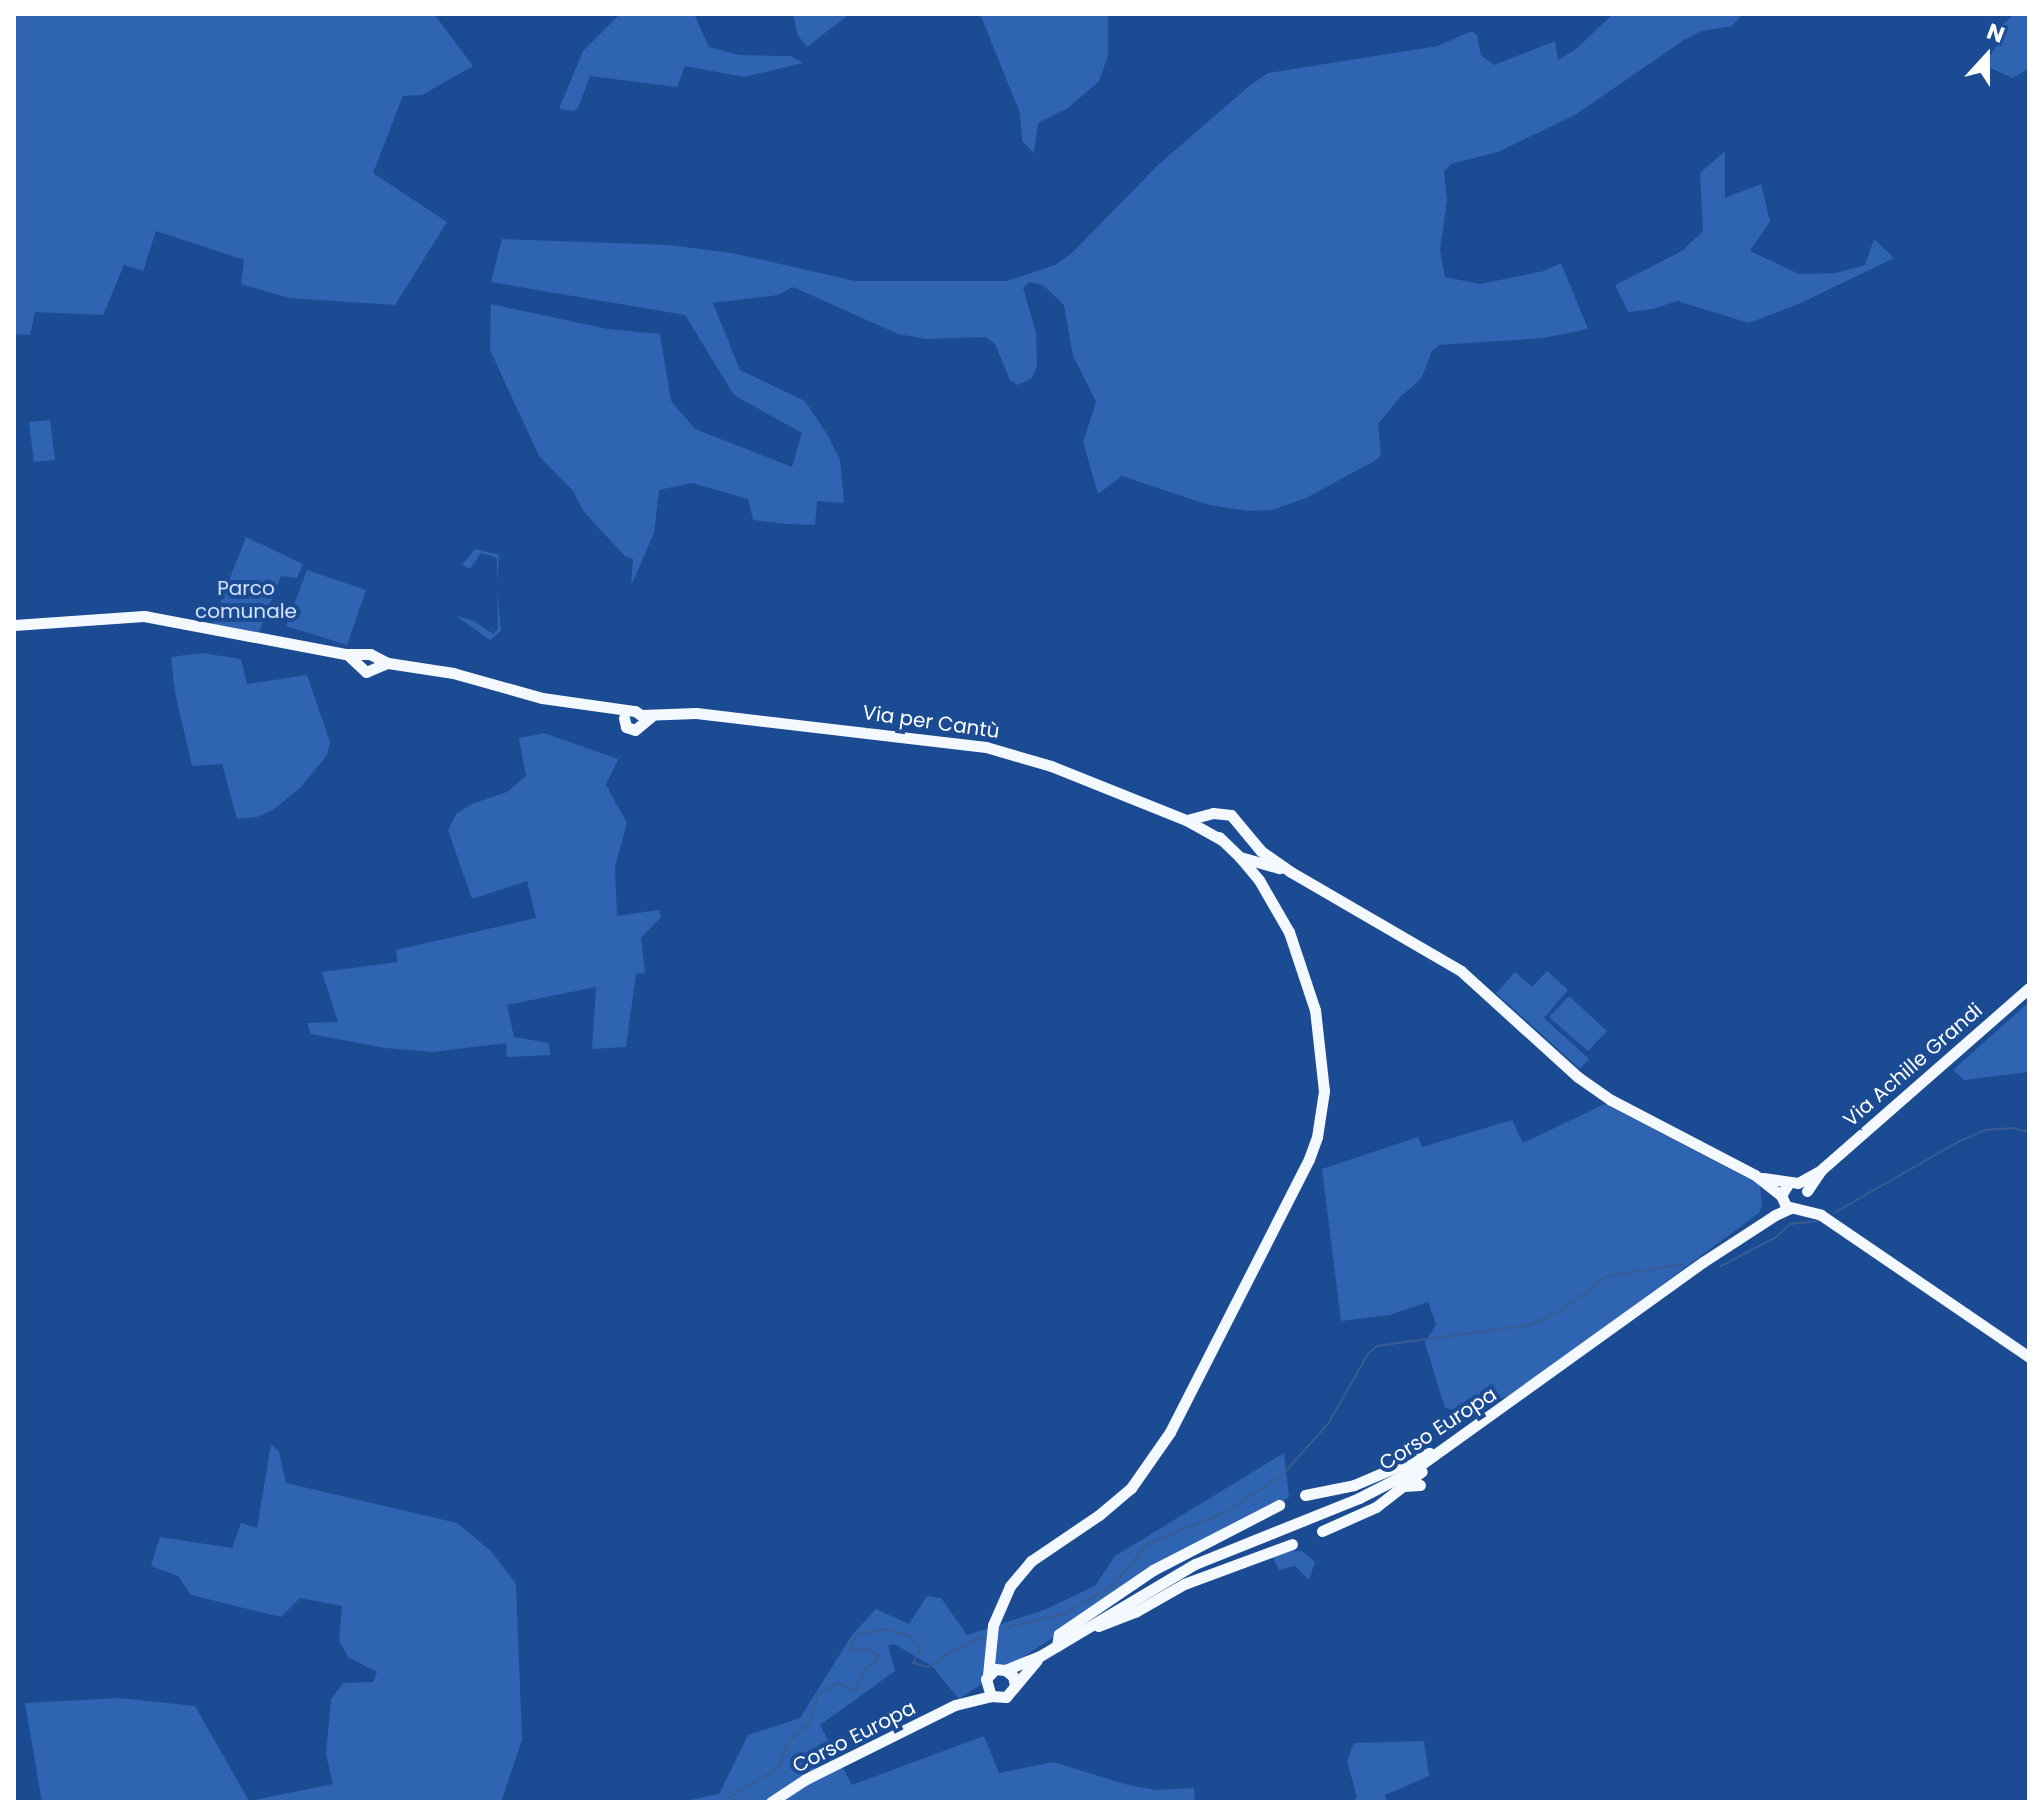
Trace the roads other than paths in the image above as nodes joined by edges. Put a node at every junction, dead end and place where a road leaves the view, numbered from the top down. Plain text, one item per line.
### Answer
1 (14, 625) edge
2 (625, 715) junction
3 (642, 718) junction
4 (1208, 817) junction
5 (1186, 820) junction
6 (1222, 840) junction
7 (1240, 857) junction
8 (1259, 858) junction
9 (1259, 880) junction
10 (2029, 988) edge
11 (1755, 1175) junction
12 (1798, 1195) junction
13 (1781, 1197) junction
14 (1746, 1232) junction
15 (2029, 1357) edge
16 (1459, 1440) junction
17 (1420, 1485) dead end
18 (1403, 1486) junction
19 (1305, 1495) dead end
20 (1279, 1505) dead end
21 (1322, 1531) dead end
22 (1292, 1544) dead end
23 (1075, 1634) junction
24 (1057, 1646) junction
25 (991, 1652) junction
26 (1040, 1656) junction
27 (1003, 1669) junction
28 (987, 1677) junction
29 (1015, 1686) junction
30 (991, 1696) junction
31 (955, 1705) junction
32 (771, 1802) edge

1 - 2 main road
2 - 3 main road
2 - 3 main road
3 - 5 main road, Via per Cantù
4 - 5 main road, Via per Cantù
4 - 6 main road
4 - 8 main road
5 - 6 main road, Via per Cantù
6 - 7 main road
7 - 8 main road
7 - 9 main road
8 - 9 main road
8 - 11 main road
9 - 25 main road
10 - 12 main road, Via Achille Grandi
11 - 12 main road
11 - 13 main road
12 - 13 main road
12 - 14 main road, Corso Europa
12 - 15 main road
13 - 14 main road, Corso Europa
14 - 16 main road, Corso Europa
16 - 18 main road
16 - 19 main road
16 - 23 main road, Corso Europa
17 - 18 main road
18 - 21 main road
20 - 24 main road
22 - 23 main road
23 - 24 main road, Corso Europa
24 - 26 main road, Corso Europa
25 - 27 main road
25 - 28 main road
26 - 27 main road, Corso Europa
26 - 29 main road, Corso Europa
27 - 28 main road, Corso Europa
27 - 29 main road
28 - 30 main road
28 - 31 main road, Corso Europa
29 - 30 main road, Corso Europa
30 - 31 main road, Corso Europa
31 - 32 main road, Corso Europa

